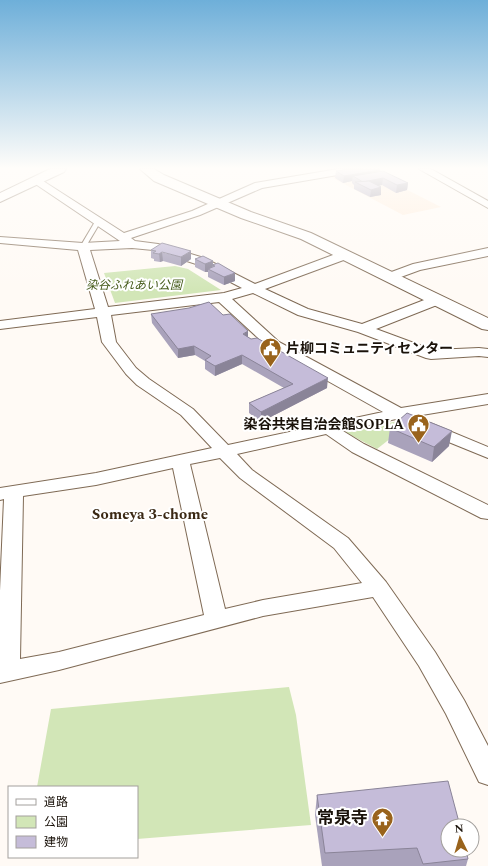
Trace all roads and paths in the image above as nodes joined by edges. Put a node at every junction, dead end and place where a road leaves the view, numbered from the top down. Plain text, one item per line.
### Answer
1 (80, 209) edge
2 (204, 209) edge
3 (233, 209) edge
4 (98, 221) junction
5 (0, 240) edge
6 (128, 241) junction
7 (83, 247) junction
8 (488, 252) edge
9 (345, 255) junction
10 (390, 277) junction
11 (254, 289) junction
12 (223, 298) junction
13 (437, 300) junction
14 (103, 312) junction
15 (0, 325) edge
16 (488, 325) edge
17 (362, 329) junction
18 (488, 354) edge
19 (488, 399) edge
20 (397, 414) junction
21 (328, 428) junction
22 (223, 451) junction
23 (488, 453) edge
24 (180, 460) junction
25 (7, 493) edge
26 (488, 513) edge
27 (378, 588) junction
28 (216, 620) junction
29 (4, 672) edge
30 (488, 773) edge

1 - 4 street
2 - 6 street
3 - 9 street
4 - 6 street
4 - 7 lane
5 - 7 street
6 - 7 street
6 - 11 street
7 - 14 street
8 - 10 street
9 - 10 street
9 - 11 street
10 - 13 street
11 - 12 street
11 - 17 street
12 - 14 street
12 - 20 street
13 - 16 street
13 - 17 street
14 - 15 street
14 - 22 street
17 - 18 street
19 - 20 street
20 - 21 street
20 - 23 street
21 - 22 street
21 - 26 street
22 - 24 street
22 - 27 street
24 - 25 street
24 - 28 street
25 - 29 street
27 - 28 street
27 - 30 street
28 - 29 street

